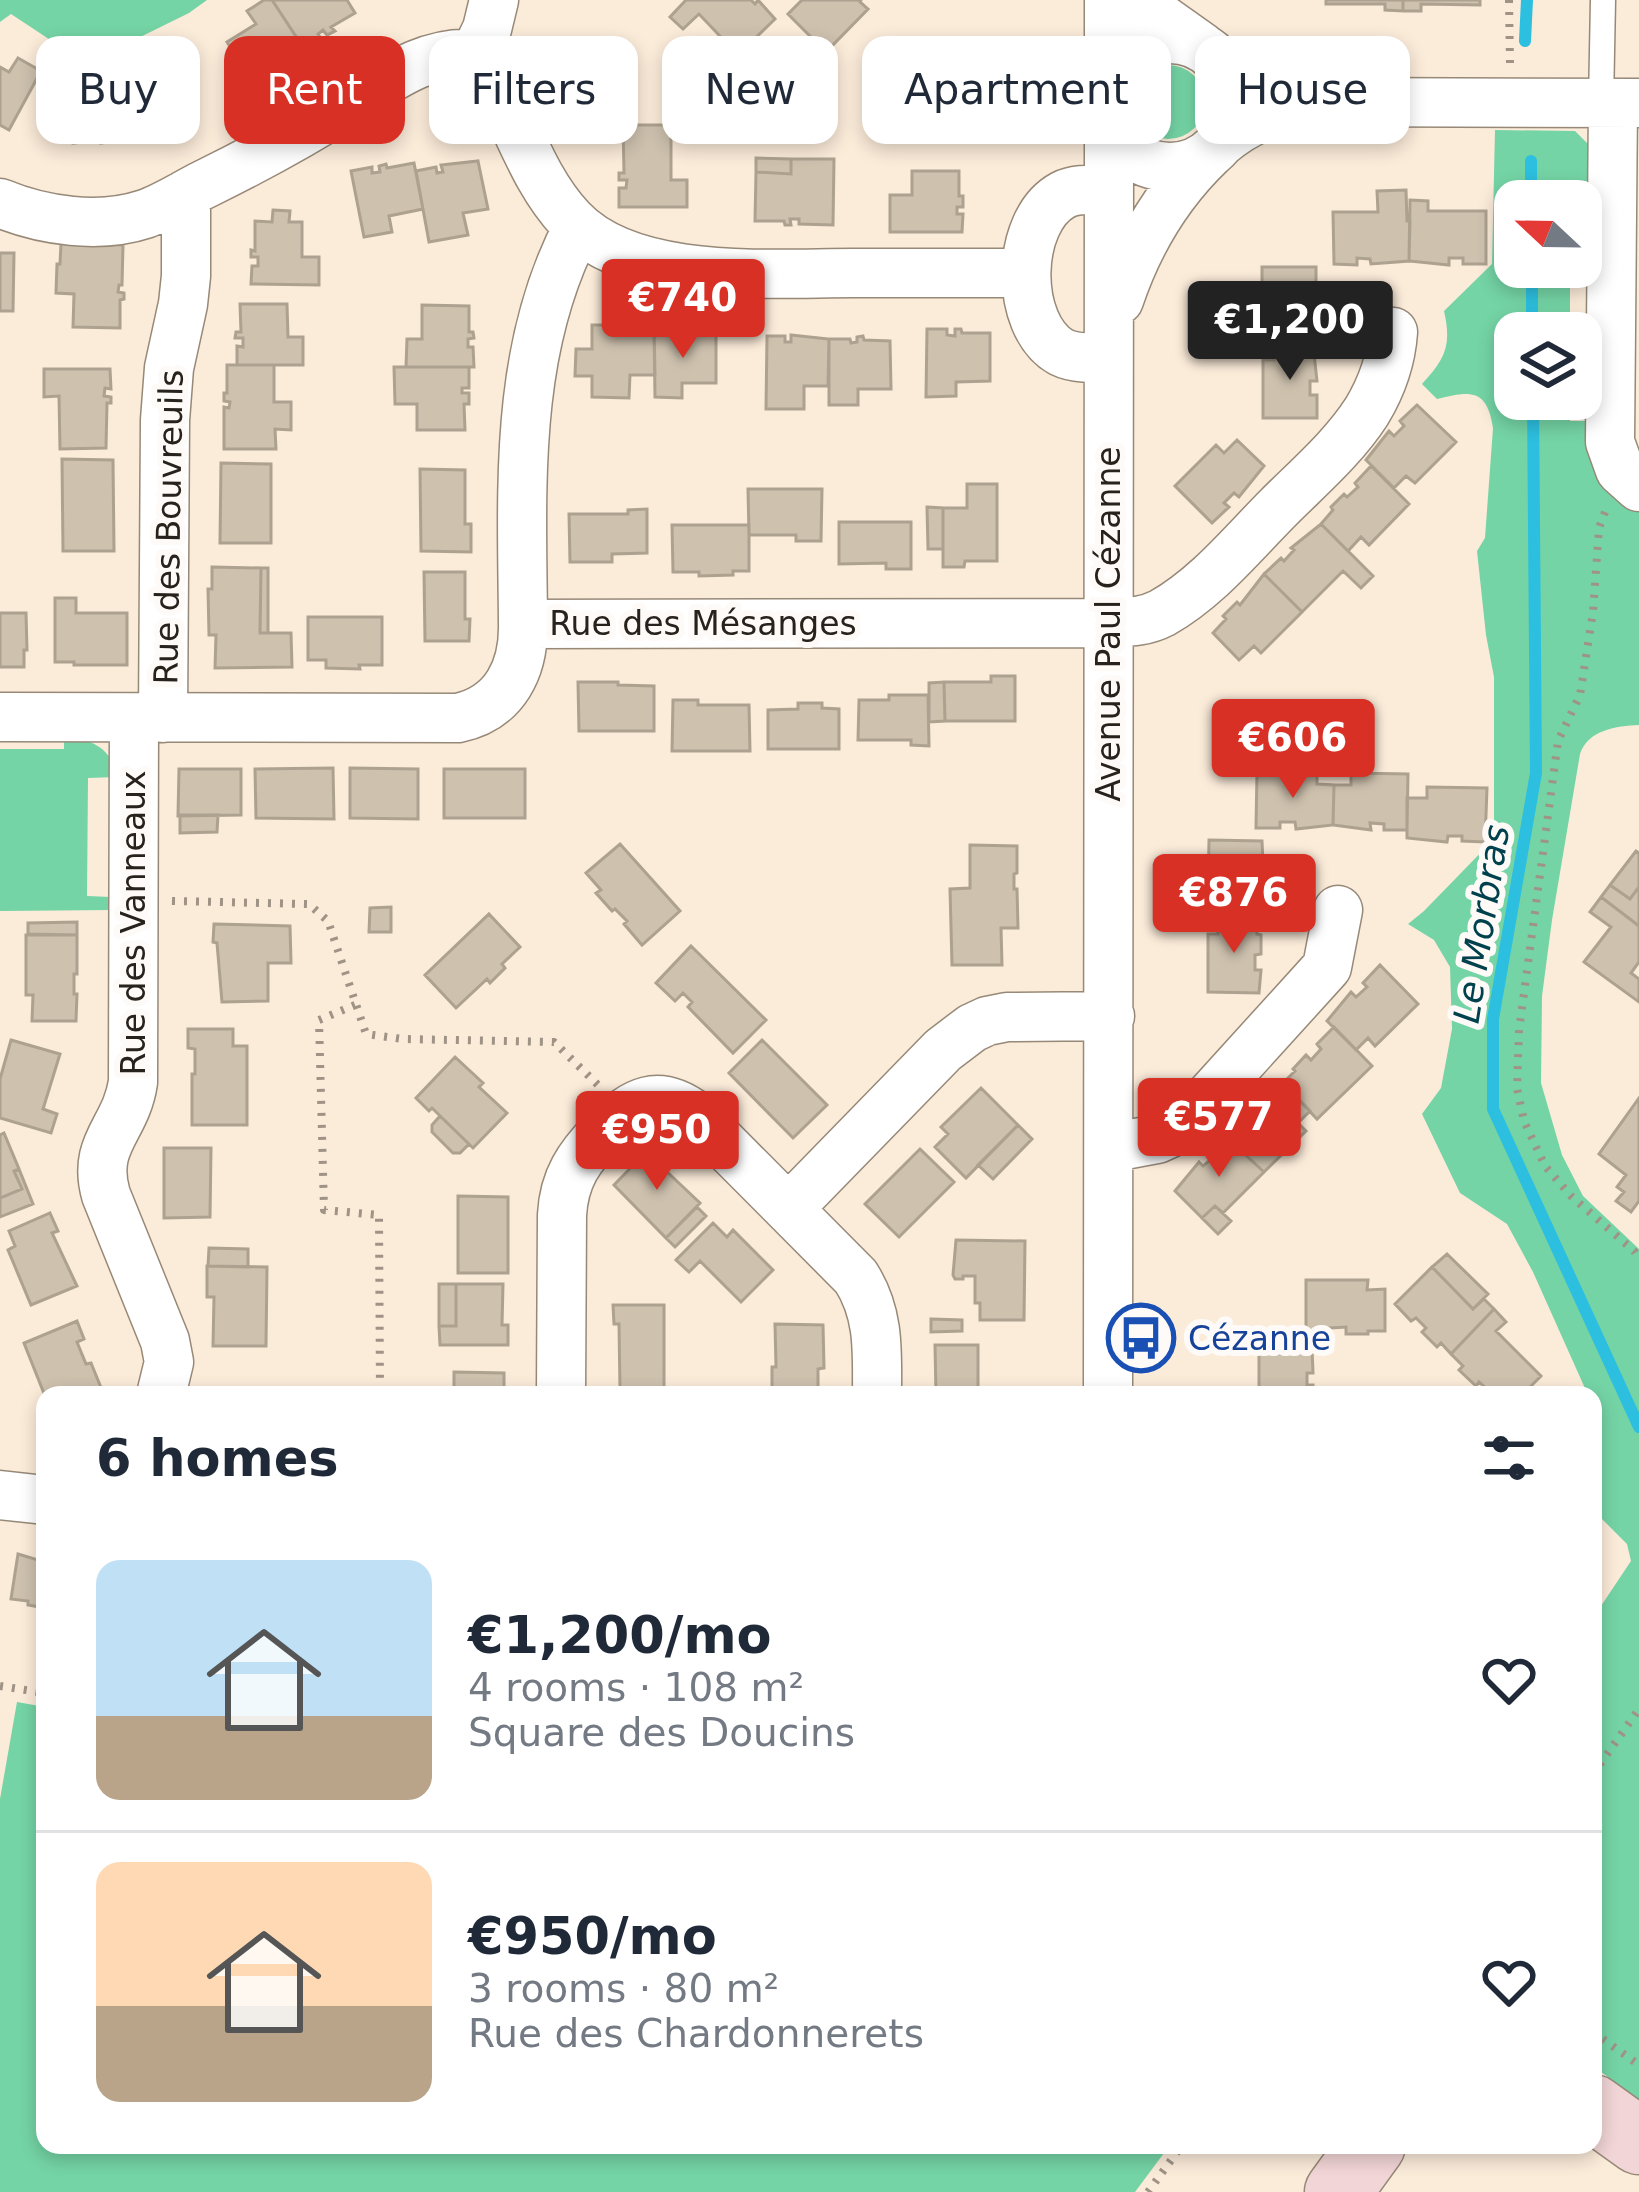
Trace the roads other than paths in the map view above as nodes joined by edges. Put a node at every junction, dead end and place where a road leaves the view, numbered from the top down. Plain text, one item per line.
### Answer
1 (494, 0) edge
2 (1109, 0) edge
3 (1144, 0) edge
4 (1604, 0) edge
5 (484, 36) edge
6 (1109, 36) edge
7 (1195, 42) edge
8 (429, 60) edge
9 (1410, 102) edge
10 (1618, 103) edge
11 (523, 144) edge
12 (1109, 144) edge
13 (1124, 144) edge
14 (1218, 144) edge
15 (1219, 144) edge
16 (1216, 147) junction
17 (1109, 190) junction
18 (185, 194) junction
19 (0, 203) edge
20 (578, 227) junction
21 (1026, 273) junction
22 (1393, 332) dead end
23 (1107, 357) junction
24 (1630, 478) edge
25 (523, 623) junction
26 (1108, 623) junction
27 (0, 717) edge
28 (149, 718) junction
29 (1337, 910) dead end
30 (1110, 1016) junction
31 (1109, 1148) junction
32 (789, 1208) junction
33 (164, 1386) edge
34 (561, 1386) edge
35 (877, 1386) edge
36 (1108, 1386) edge
37 (0, 1495) edge
38 (36, 1499) edge
39 (1602, 2114) edge
40 (1639, 2141) edge
41 (1365, 2154) edge
42 (1338, 2192) edge

1 - 5 street
2 - 6 street, Avenue Paul Cézanne
3 - 7 street
4 - 10 lane
8 - 18 street
9 - 10 street
10 - 24 street
11 - 20 street
12 - 17 street, Avenue Paul Cézanne
13 - 16 street
14 - 16 street
15 - 16 street
16 - 23 street, Avenue Paul Cézanne
17 - 21 street
17 - 23 street, Avenue Paul Cézanne
18 - 19 street
18 - 28 street, Rue des Bouvreuils
20 - 21 street
20 - 25 street
21 - 23 street
22 - 26 street, Rue des Mésanges
23 - 26 street, Avenue Paul Cézanne
25 - 26 street, Rue des Mésanges
25 - 28 street, Rue des Mésanges
26 - 30 street, Avenue Paul Cézanne
27 - 28 street, Rue des Mésanges
28 - 33 street, Rue des Vanneaux
29 - 31 street
30 - 31 street, Avenue Paul Cézanne
30 - 32 street
31 - 36 street, Avenue Paul Cézanne
32 - 34 street
32 - 35 street
37 - 38 street
39 - 40 main road
41 - 42 main road

